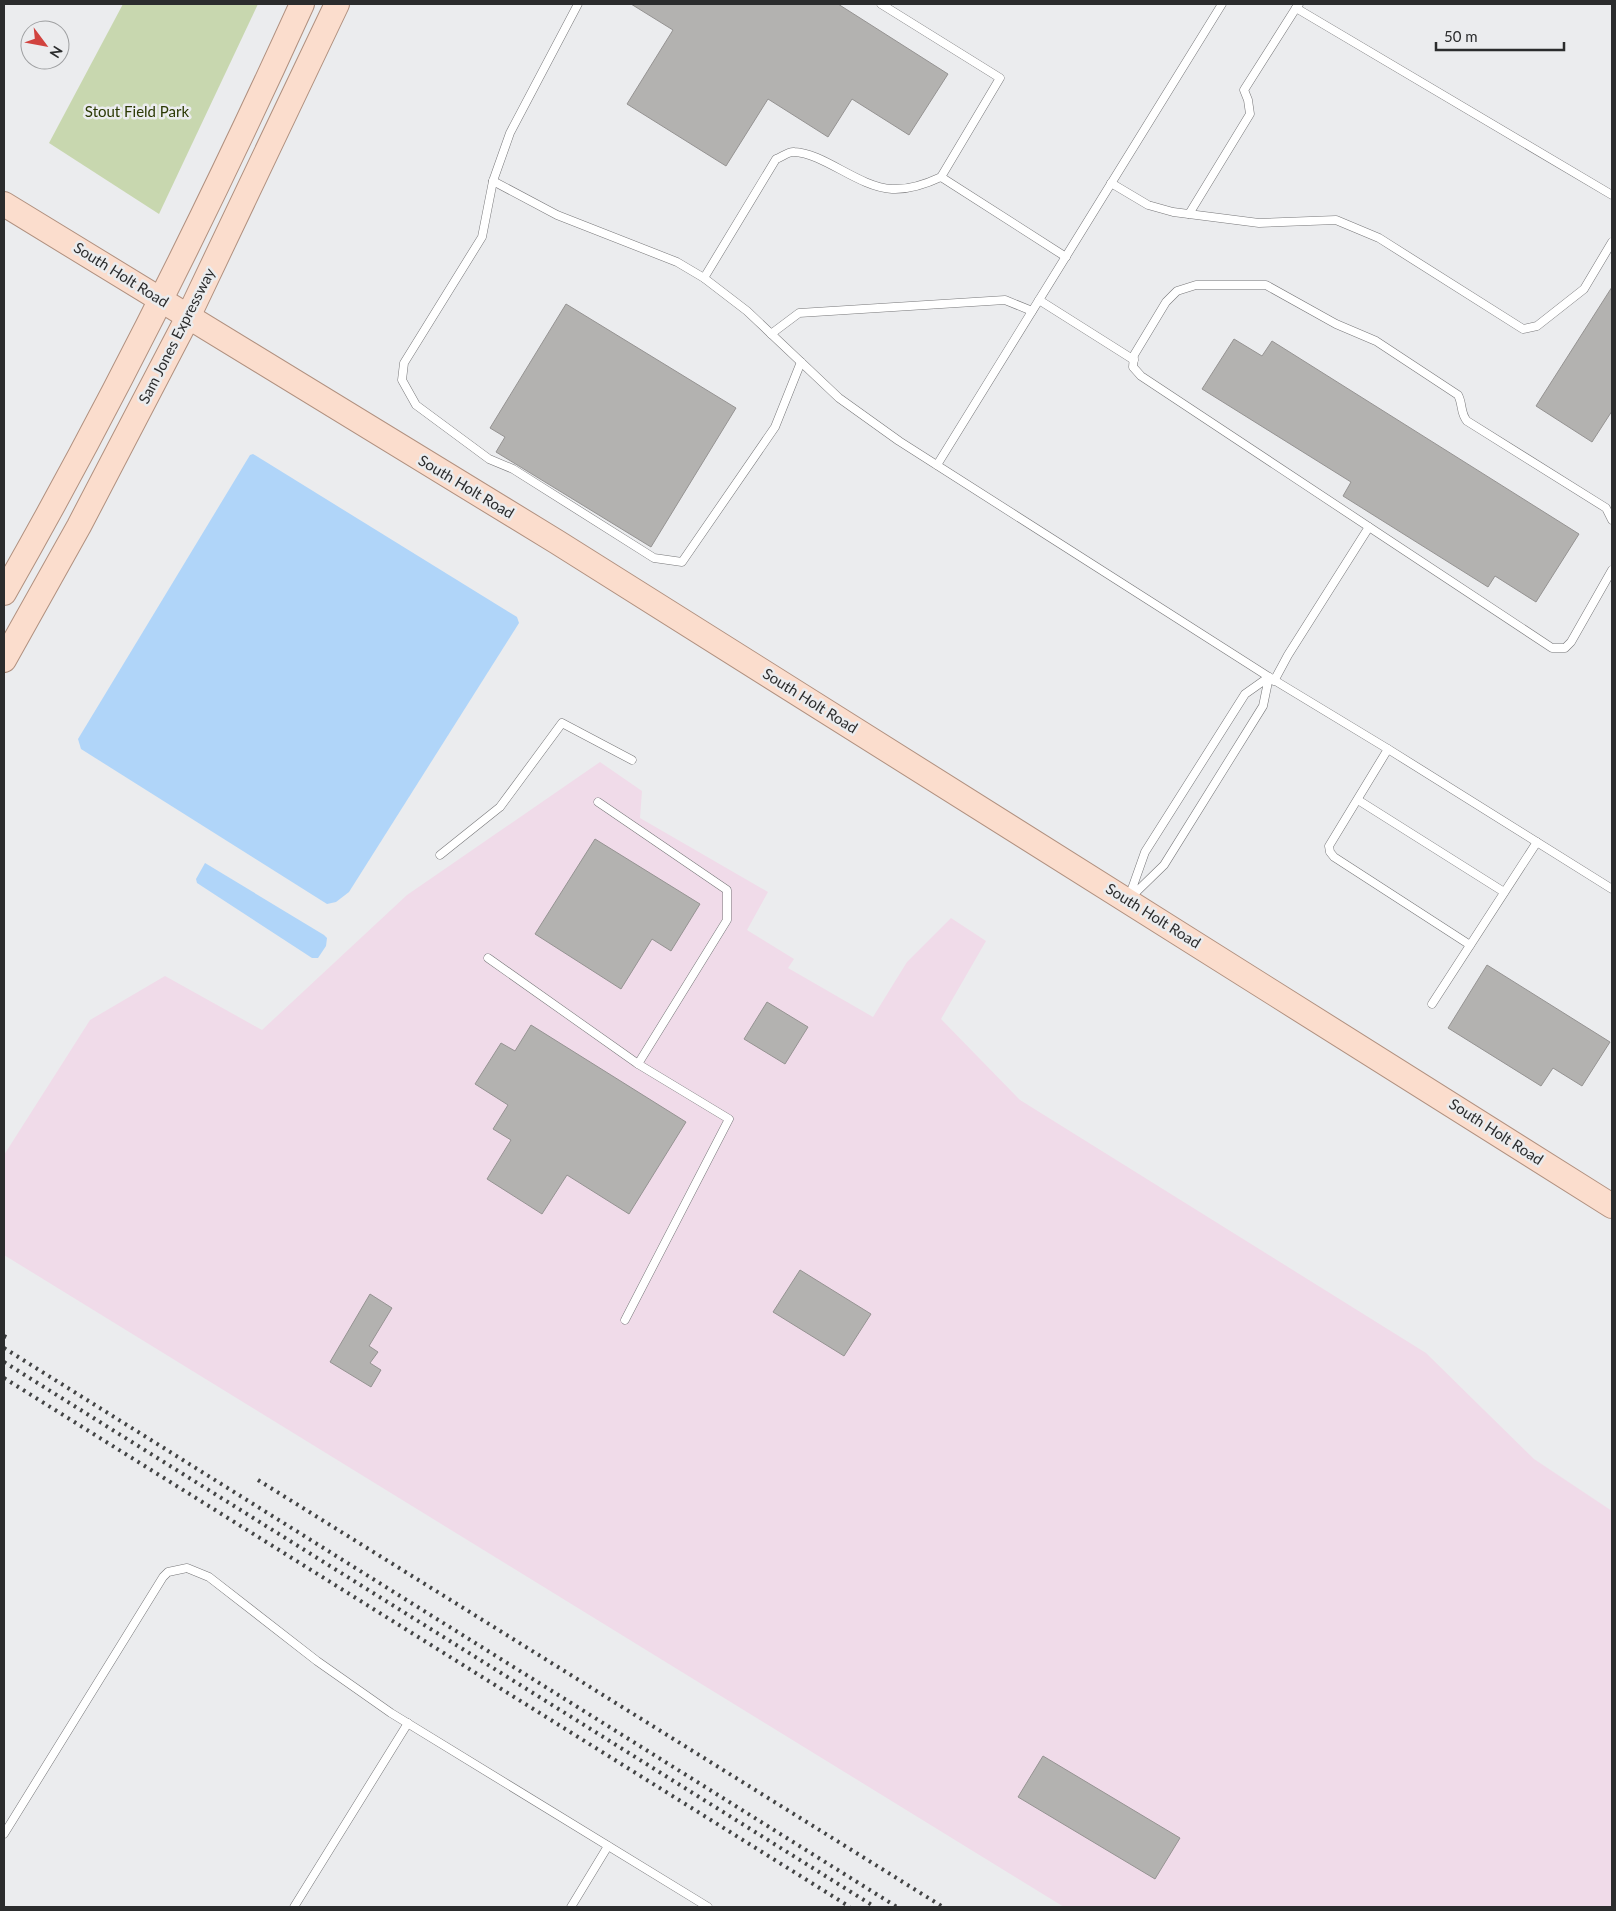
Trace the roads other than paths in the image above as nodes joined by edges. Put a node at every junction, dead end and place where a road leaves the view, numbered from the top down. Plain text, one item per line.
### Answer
1 (302, 4) edge
2 (337, 4) edge
3 (578, 4) edge
4 (881, 4) edge
5 (1222, 4) edge
6 (1297, 6) edge
7 (941, 177) junction
8 (493, 181) junction
9 (1111, 183) junction
10 (1612, 195) edge
11 (4, 204) edge
12 (1189, 214) junction
13 (1612, 242) edge
14 (1066, 257) junction
15 (704, 278) junction
16 (160, 299) junction
17 (1039, 300) junction
18 (1032, 311) junction
19 (188, 316) junction
20 (771, 334) junction
21 (1134, 360) junction
22 (801, 362) junction
23 (937, 465) junction
24 (1612, 520) edge
25 (1369, 526) junction
26 (1612, 570) edge
27 (4, 593) edge
28 (4, 660) edge
29 (1272, 679) junction
30 (1388, 748) junction
31 (632, 760) dead end
32 (1358, 800) junction
33 (598, 802) dead end
34 (1537, 842) junction
35 (440, 855) dead end
36 (1612, 889) edge
37 (1504, 892) junction
38 (1128, 900) junction
39 (1470, 945) junction
40 (488, 958) dead end
41 (1432, 1004) dead end
42 (638, 1064) junction
43 (1612, 1206) edge
44 (625, 1320) dead end
45 (408, 1723) junction
46 (4, 1834) edge
47 (608, 1846) junction
48 (294, 1907) edge
49 (571, 1907) edge
50 (708, 1907) edge

1 - 16 main road, Sam Jones Expressway
2 - 19 main road, Sam Jones Expressway
3 - 8 lane
4 - 7 lane
5 - 9 lane
6 - 10 lane
6 - 12 lane
7 - 14 lane
7 - 15 lane
8 - 15 lane
8 - 22 lane
9 - 12 lane
9 - 14 lane
11 - 16 main road, South Holt Road
12 - 13 lane
14 - 17 lane
15 - 20 lane
16 - 19 main road, South Holt Road
16 - 27 main road, Sam Jones Expressway
17 - 18 lane
17 - 21 lane
18 - 20 lane
18 - 23 lane
19 - 28 main road, Sam Jones Expressway
19 - 38 main road, South Holt Road
20 - 22 lane
21 - 24 lane
21 - 25 lane
22 - 23 lane
23 - 29 lane
25 - 26 lane
25 - 29 lane
29 - 30 lane
29 - 38 lane
29 - 38 lane
30 - 32 lane
30 - 34 lane
31 - 35 lane
32 - 37 lane
32 - 39 lane
33 - 42 lane
34 - 36 lane
34 - 37 lane
37 - 39 lane
38 - 43 main road, South Holt Road
39 - 41 lane
40 - 42 lane
42 - 44 lane
45 - 46 lane
45 - 47 lane
45 - 48 lane
47 - 49 lane
47 - 50 lane

